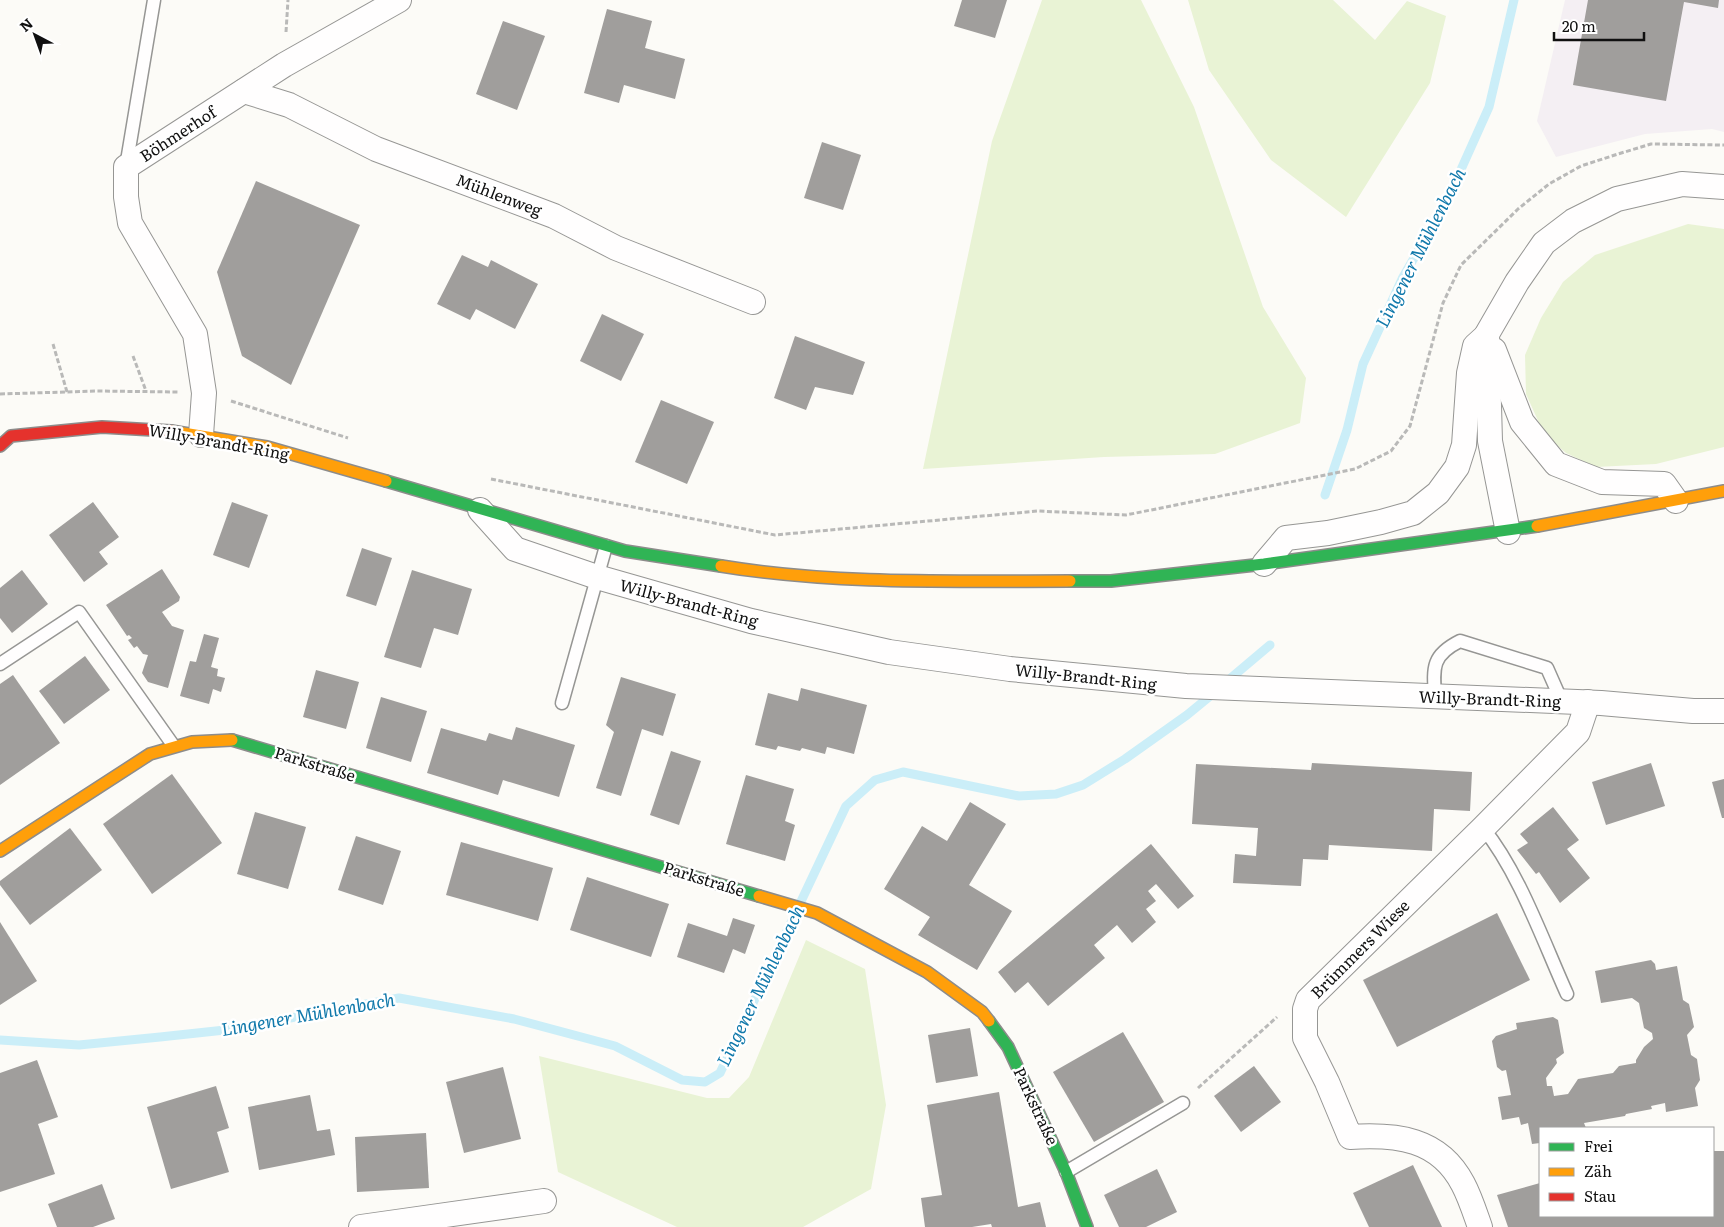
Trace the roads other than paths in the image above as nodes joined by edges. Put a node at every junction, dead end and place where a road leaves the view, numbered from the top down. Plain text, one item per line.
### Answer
1 (154, 0) edge
2 (399, 0) edge
3 (244, 91) junction
4 (126, 166) junction
5 (1724, 188) edge
6 (752, 302) dead end
7 (1488, 334) junction
8 (0, 429) edge
9 (201, 435) junction
10 (11, 436) junction
11 (0, 446) edge
12 (1724, 491) edge
13 (1676, 501) junction
14 (480, 510) junction
15 (1508, 532) junction
16 (606, 546) junction
17 (1264, 564) junction
18 (597, 577) junction
19 (0, 664) edge
20 (1435, 696) junction
21 (1562, 702) junction
22 (1588, 702) junction
23 (562, 703) dead end
24 (1724, 711) edge
25 (172, 745) junction
26 (1484, 828) junction
27 (0, 851) edge
28 (1567, 994) dead end
29 (1183, 1103) road end
30 (1066, 1172) junction
31 (544, 1201) dead end
32 (361, 1227) edge
33 (1087, 1227) edge
34 (1480, 1227) edge

1 - 4 lane
2 - 3 street, Böhmerhof
3 - 4 street, Böhmerhof
3 - 6 street, Mühlenweg
4 - 9 street, Böhmerhof
5 - 7 street
7 - 13 street
7 - 15 street
7 - 17 street
8 - 10 main road
9 - 10 main road, Willy-Brandt-Ring
9 - 14 main road, Willy-Brandt-Ring
10 - 11 main road
12 - 13 main road, Willy-Brandt-Ring
13 - 15 main road, Willy-Brandt-Ring
14 - 16 main road, Willy-Brandt-Ring
14 - 18 street, Willy-Brandt-Ring
15 - 17 main road, Willy-Brandt-Ring
16 - 17 main road, Willy-Brandt-Ring
16 - 18 lane
18 - 20 street, Willy-Brandt-Ring
18 - 23 lane
19 - 25 lane
20 - 21 street, Willy-Brandt-Ring
20 - 21 lane
21 - 22 street, Willy-Brandt-Ring
22 - 24 street, Willy-Brandt-Ring
22 - 26 street, Brümmers Wiese
25 - 27 main road, Parkstraße
25 - 30 main road, Parkstraße
26 - 28 lane
26 - 34 street, Brümmers Wiese
29 - 30 lane
30 - 33 main road, Parkstraße
31 - 32 street

